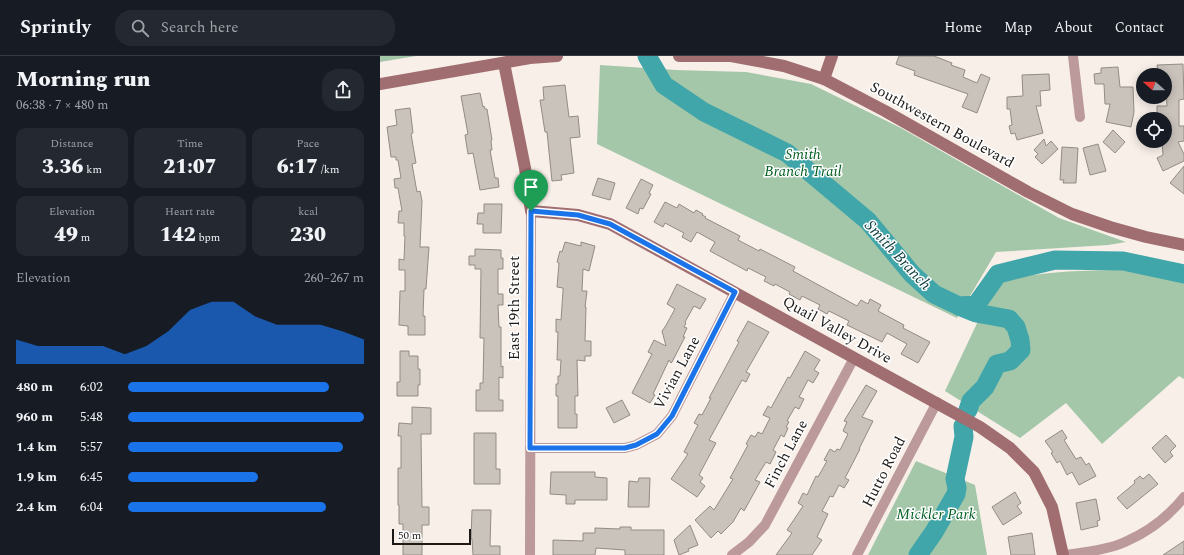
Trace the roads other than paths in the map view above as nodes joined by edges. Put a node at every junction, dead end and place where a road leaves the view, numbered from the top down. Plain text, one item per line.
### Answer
1 (557, 56) edge
2 (679, 56) edge
3 (832, 56) edge
4 (1073, 56) edge
5 (696, 57) edge
6 (504, 63) junction
7 (824, 79) junction
8 (380, 84) edge
9 (1080, 117) dead end
10 (531, 211) junction
11 (1184, 245) edge
12 (735, 292) junction
13 (854, 358) junction
14 (937, 402) junction
15 (530, 448) junction
16 (1184, 497) edge
17 (530, 555) edge
18 (732, 555) edge
19 (857, 555) edge
20 (1064, 555) edge

1 - 6 street
2 - 5 street, Southwestern Boulevard
3 - 7 street
4 - 9 street
5 - 7 street, Southwestern Boulevard
6 - 8 street
6 - 10 street, East 19th Street
7 - 11 street, Southwestern Boulevard
10 - 12 street, Quail Valley Drive
10 - 15 street, East 19th Street
12 - 13 street, Quail Valley Drive
12 - 15 street, Vivian Lane
13 - 14 street, Quail Valley Drive
13 - 18 street, Finch Lane
14 - 19 street, Hutto Road
14 - 20 street, Quail Valley Drive
15 - 17 street, East 19th Street
16 - 20 street

